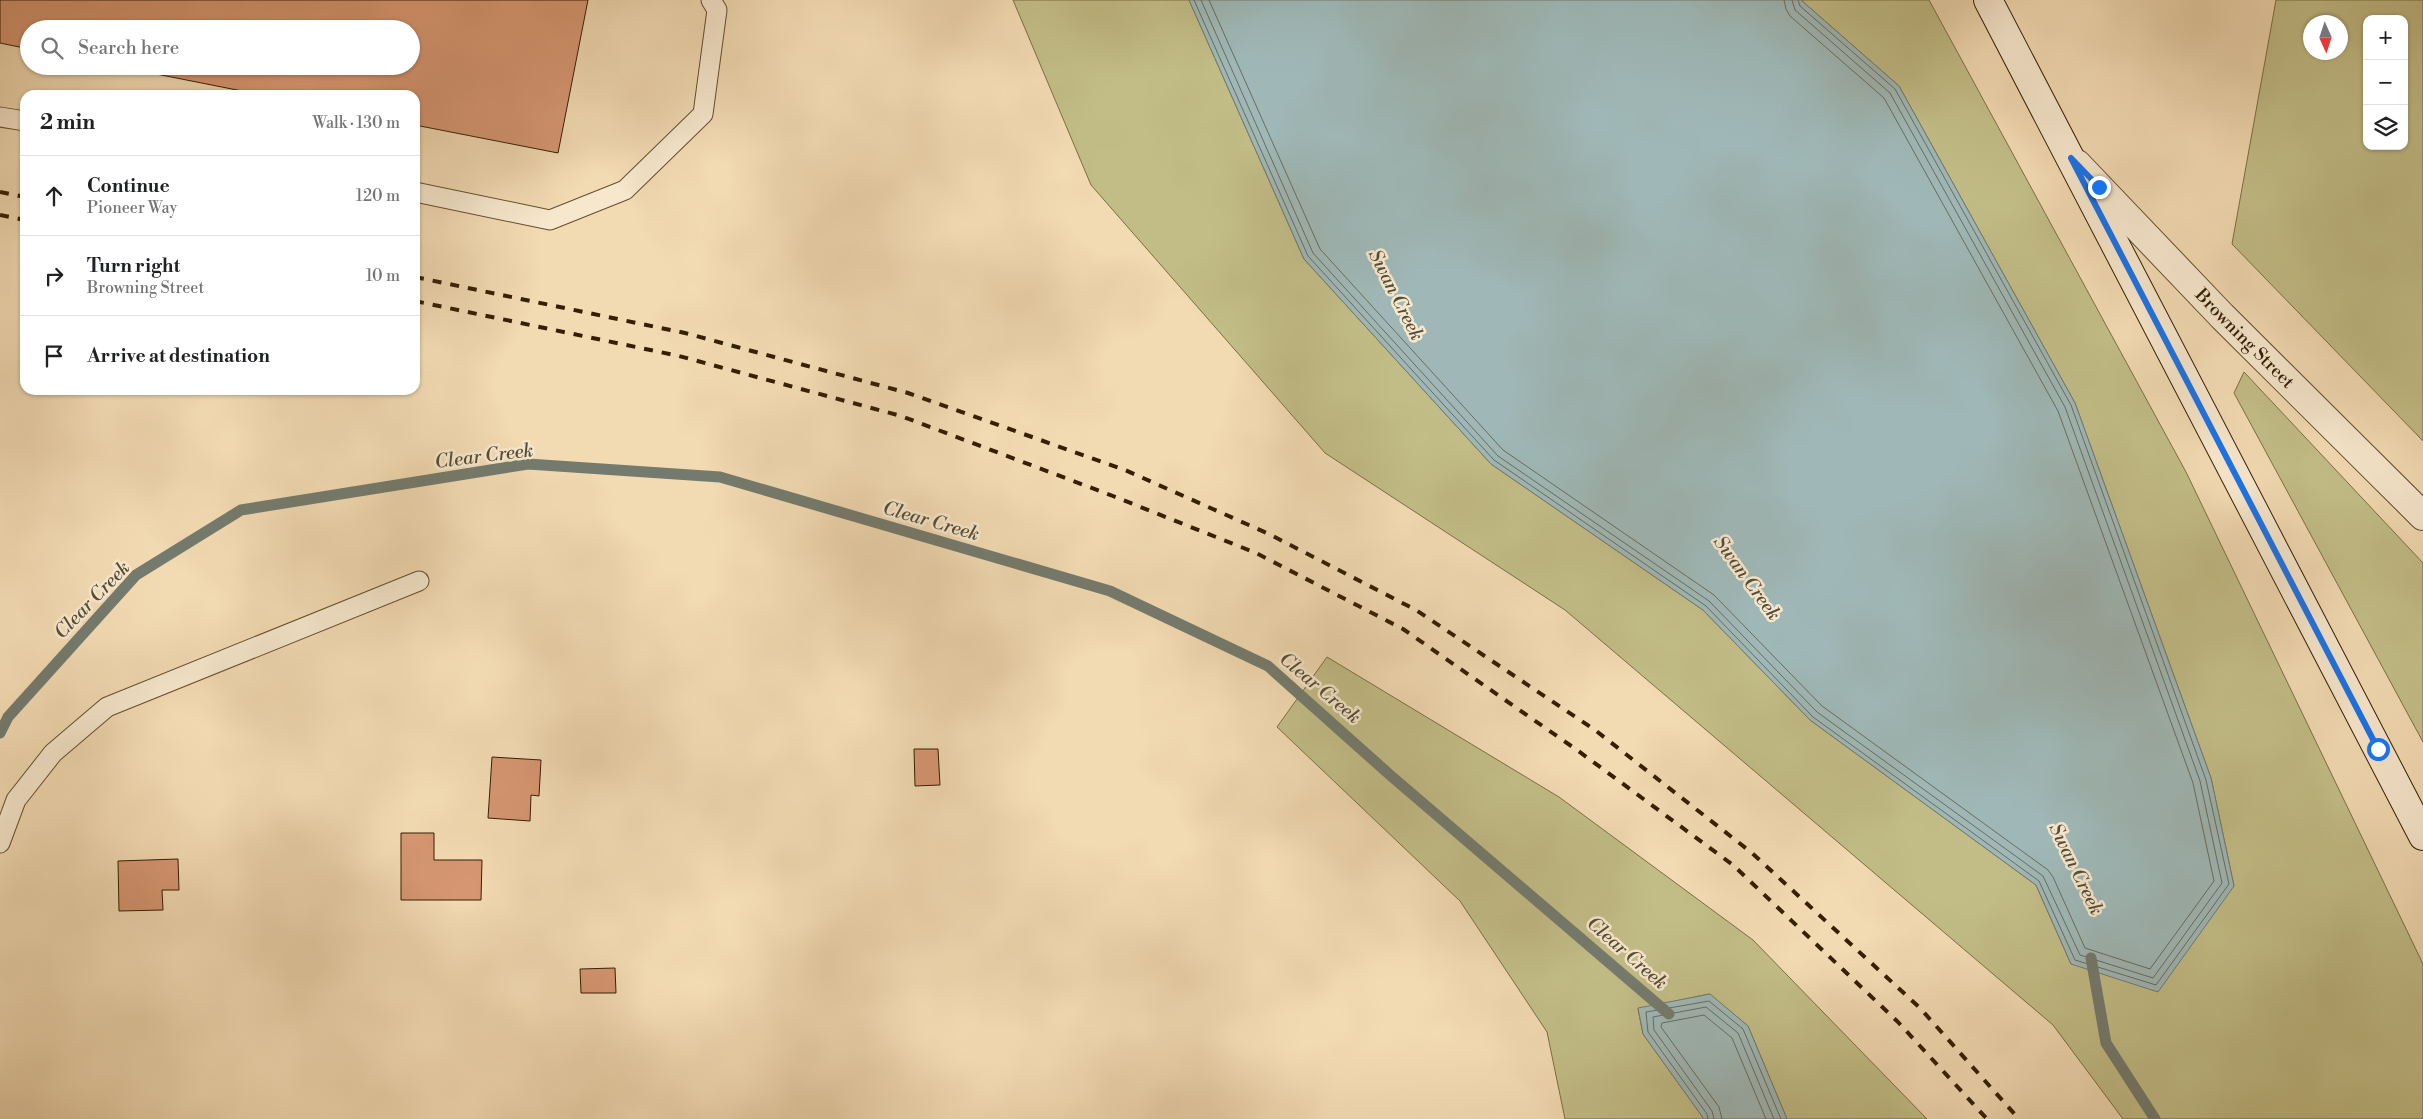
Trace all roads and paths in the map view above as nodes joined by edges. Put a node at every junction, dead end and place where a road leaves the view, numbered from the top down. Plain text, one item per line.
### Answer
1 (711, 0) edge
2 (1988, 0) edge
3 (0, 117) edge
4 (20, 120) edge
5 (2071, 158) junction
6 (420, 193) edge
7 (2423, 516) edge
8 (419, 580) dead end
9 (2423, 836) edge
10 (0, 843) edge

1 - 6 lane
2 - 5 main road
3 - 4 lane
5 - 7 main road, Browning Street
5 - 9 main road
8 - 10 lane

